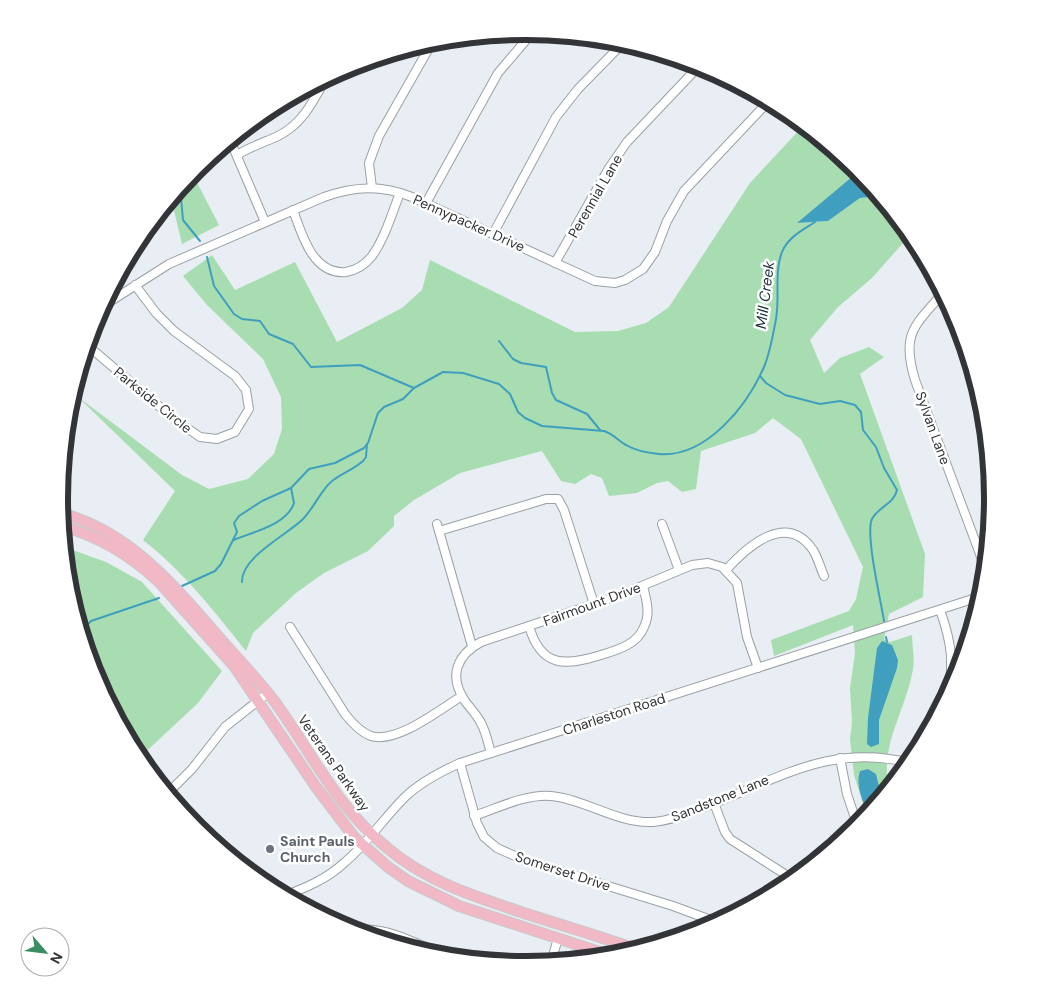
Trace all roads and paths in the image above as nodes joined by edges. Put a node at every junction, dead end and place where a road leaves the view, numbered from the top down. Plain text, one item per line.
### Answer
1 (526, 40) edge
2 (617, 49) edge
3 (427, 51) edge
4 (693, 72) edge
5 (320, 88) edge
6 (764, 106) edge
7 (233, 147) edge
8 (237, 155) junction
9 (372, 188) junction
10 (400, 193) junction
11 (426, 203) junction
12 (293, 210) junction
13 (265, 222) junction
14 (492, 234) junction
15 (555, 263) junction
16 (135, 285) junction
17 (113, 299) edge
18 (938, 299) edge
19 (92, 350) edge
20 (68, 516) edge
21 (662, 524) dead end
22 (68, 529) edge
23 (981, 557) edge
24 (679, 570) junction
25 (726, 570) junction
26 (824, 576) dead end
27 (643, 586) junction
28 (973, 599) edge
29 (594, 604) junction
30 (940, 610) junction
31 (529, 626) junction
32 (290, 627) dead end
33 (472, 646) junction
34 (953, 660) joint
35 (953, 667) edge
36 (758, 668) junction
37 (268, 694) junction
38 (462, 696) junction
39 (259, 701) junction
40 (491, 753) junction
41 (840, 758) junction
42 (901, 762) edge
43 (460, 763) junction
44 (172, 790) edge
45 (714, 803) junction
46 (474, 816) junction
47 (855, 818) edge
48 (372, 835) junction
49 (363, 845) junction
50 (787, 876) edge
51 (292, 893) edge
52 (708, 919) edge
53 (370, 929) edge
54 (558, 938) junction
55 (399, 939) edge
56 (625, 946) edge
57 (597, 951) edge
58 (553, 956) edge

1 - 11 street
2 - 14 street
3 - 9 street
4 - 15 street, Perennial Lane
5 - 8 street
6 - 15 street, Pennypacker Drive
7 - 8 street
8 - 13 street
9 - 10 street, Pennypacker Drive
9 - 12 street, Pennypacker Drive
10 - 11 street, Pennypacker Drive
10 - 12 street
11 - 14 street, Pennypacker Drive
12 - 13 street, Pennypacker Drive
13 - 16 street, Pennypacker Drive
14 - 15 street, Pennypacker Drive
16 - 17 street, Pennypacker Drive
16 - 19 street, Parkside Circle
18 - 23 street, Sylvan Lane
20 - 37 main road, Veterans Parkway
21 - 24 street
22 - 39 main road, Veterans Parkway
24 - 25 street, Fairmount Drive
24 - 27 street, Fairmount Drive
25 - 26 street
25 - 36 street
27 - 29 street, Fairmount Drive
27 - 31 street
28 - 30 street, Charleston Road
29 - 31 street, Fairmount Drive
29 - 33 street
30 - 34 street
30 - 36 street, Charleston Road
31 - 33 street, Fairmount Drive
32 - 38 street
33 - 38 street
34 - 35 street
36 - 40 street, Charleston Road
37 - 39 street
37 - 48 main road, Veterans Parkway
38 - 40 street
39 - 44 street
39 - 49 main road, Veterans Parkway
40 - 43 street, Charleston Road
41 - 42 street, Sandstone Lane
41 - 45 street, Sandstone Lane
41 - 47 street
43 - 46 street, Somerset Drive
43 - 48 street, Charleston Road
45 - 46 street, Sandstone Lane
45 - 50 street
46 - 52 street, Somerset Drive
48 - 49 street, Charleston Road
48 - 56 main road, Veterans Parkway
49 - 51 street, Charleston Road
49 - 54 main road, Veterans Parkway
53 - 55 street
54 - 57 main road, Veterans Parkway
54 - 58 street

